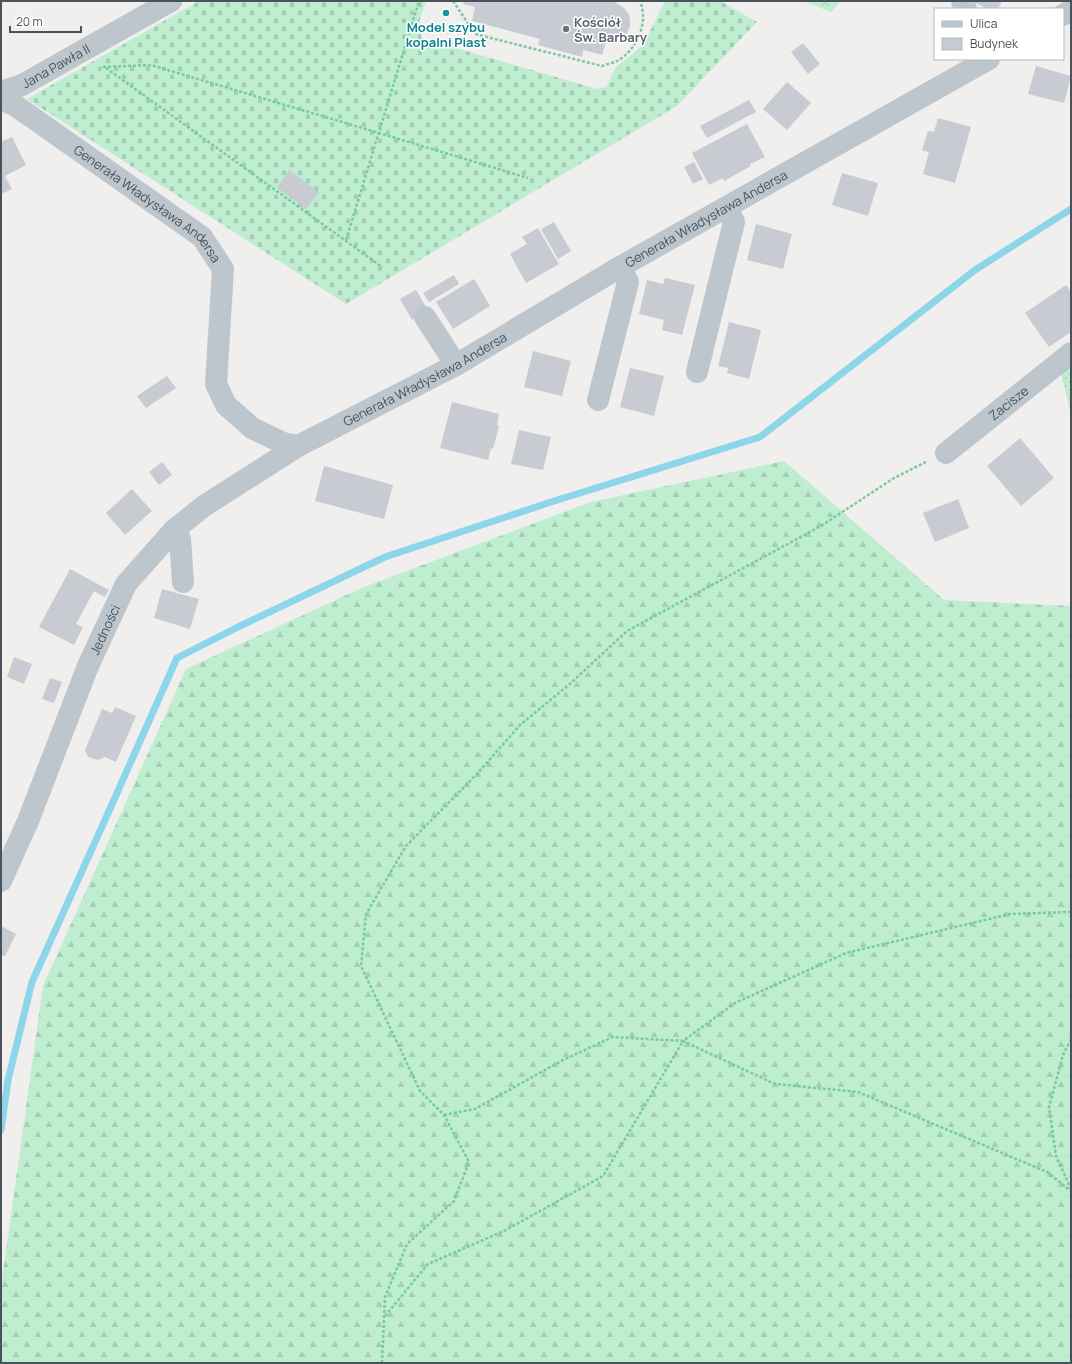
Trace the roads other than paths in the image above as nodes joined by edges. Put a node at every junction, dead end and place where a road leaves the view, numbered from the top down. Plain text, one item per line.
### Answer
1 (171, 1) edge
2 (987, 60) edge
3 (1, 92) edge
4 (1, 99) edge
5 (726, 208) junction
6 (620, 267) junction
7 (425, 317) dead end
8 (1071, 353) edge
9 (456, 365) junction
10 (697, 372) dead end
11 (598, 400) dead end
12 (298, 446) junction
13 (946, 453) road end
14 (174, 530) junction
15 (183, 582) dead end
16 (1, 881) edge

1 - 3 street, Jana Pawła II
2 - 5 street, Generała Władysława Andersa
4 - 12 street, Generała Władysława Andersa
5 - 6 street, Generała Władysława Andersa
5 - 10 street
6 - 9 street, Generała Władysława Andersa
6 - 11 street
7 - 9 street
8 - 13 street, Zacisze
9 - 12 street, Generała Władysława Andersa
12 - 14 street, Jedności
14 - 15 street
14 - 16 street, Jedności

